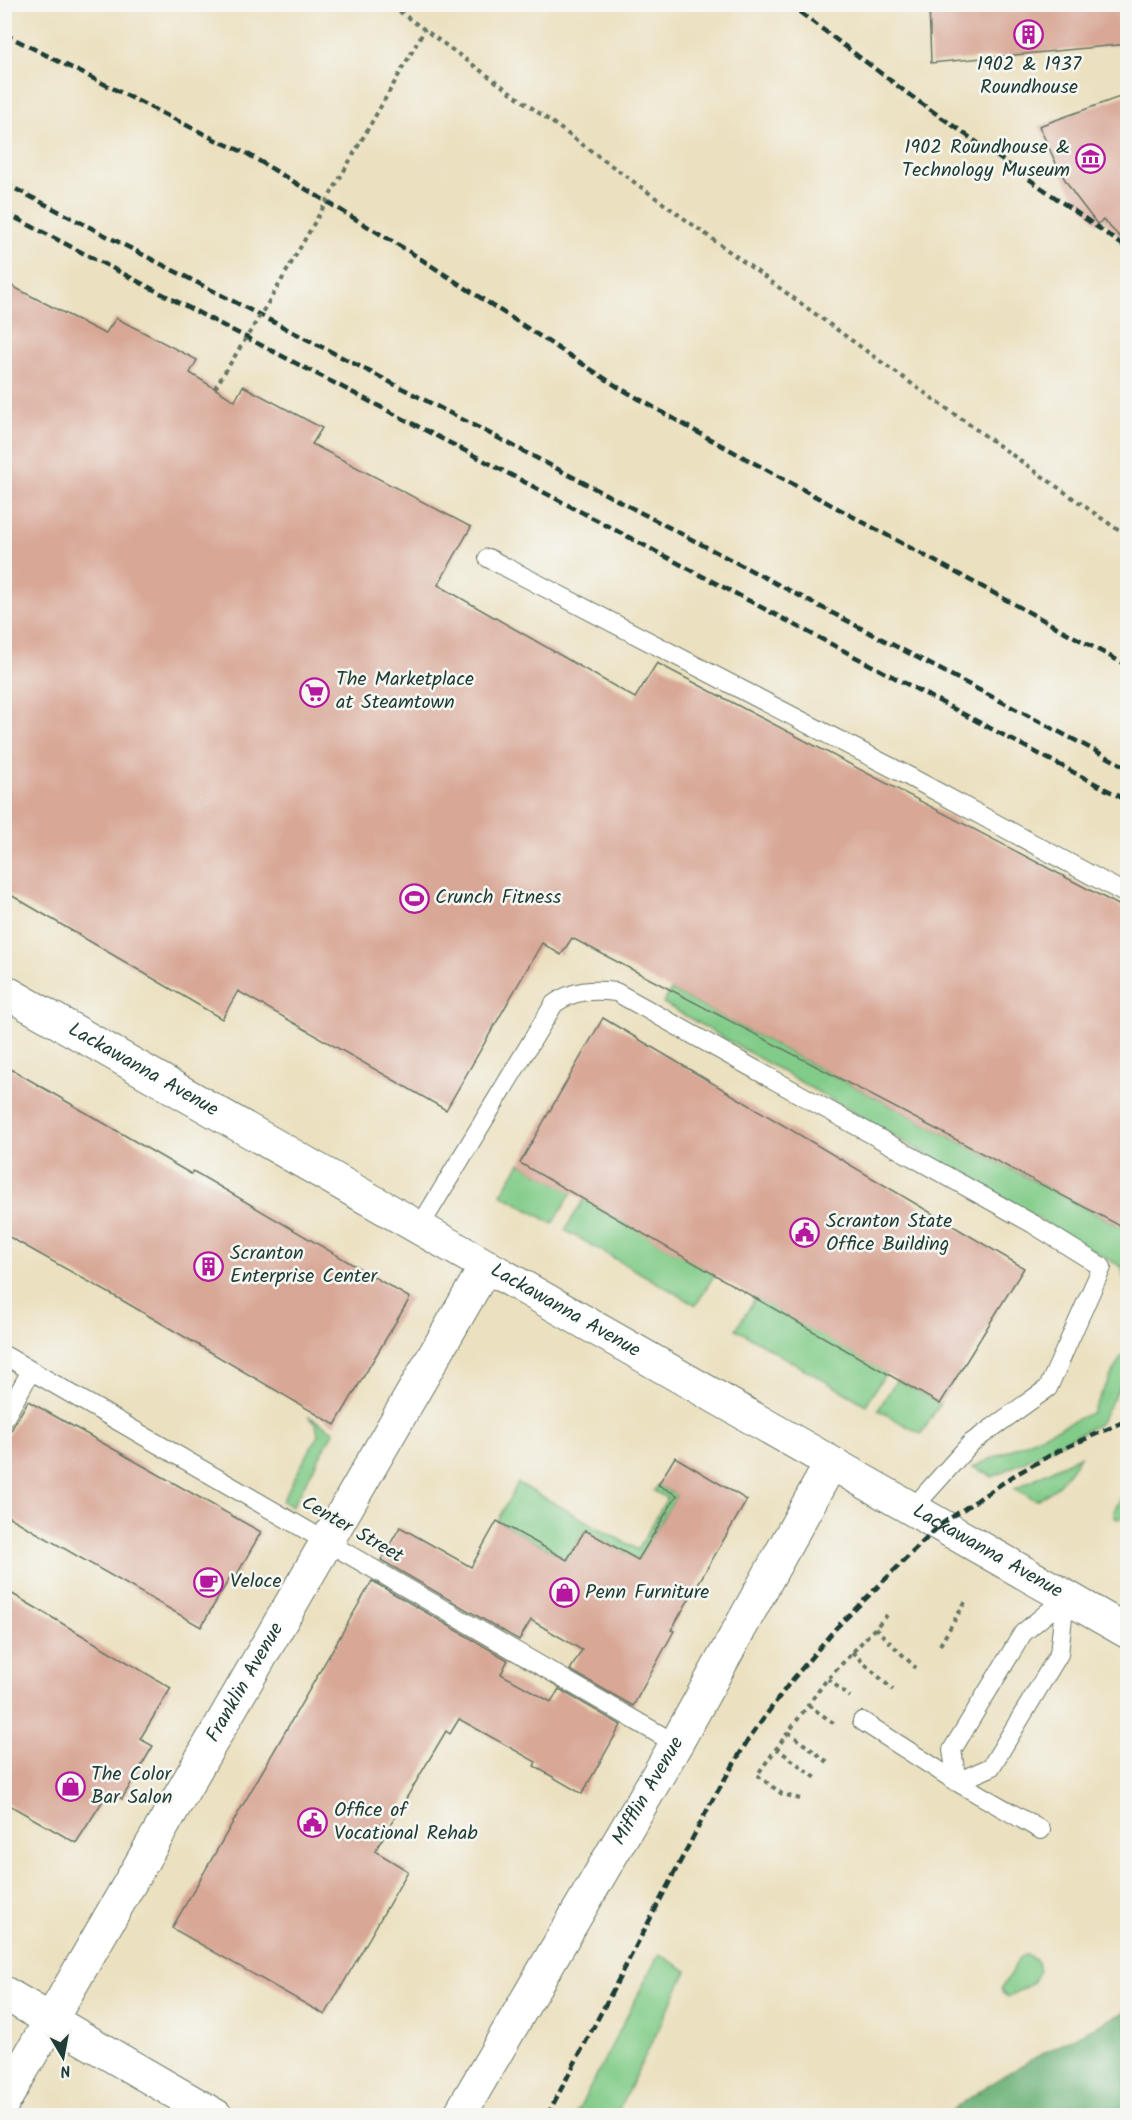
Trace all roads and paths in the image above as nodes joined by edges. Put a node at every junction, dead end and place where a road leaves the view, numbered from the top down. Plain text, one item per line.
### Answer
1 (392, 6) dead end
2 (425, 29) junction
3 (215, 388) dead end
4 (1128, 537) edge
5 (488, 558) dead end
6 (1128, 895) edge
7 (4, 991) edge
8 (420, 1228) junction
9 (486, 1266) junction
10 (4, 1355) edge
11 (31, 1371) junction
12 (4, 1419) edge
13 (831, 1463) junction
14 (912, 1509) junction
15 (327, 1541) junction
16 (1065, 1598) junction
17 (967, 1599) dead end
18 (890, 1612) dead end
19 (875, 1628) junction
20 (1128, 1632) edge
21 (940, 1646) dead end
22 (852, 1652) junction
23 (916, 1668) dead end
24 (893, 1690) dead end
25 (808, 1705) junction
26 (862, 1721) dead end
27 (842, 1729) dead end
28 (788, 1732) junction
29 (676, 1744) junction
30 (776, 1748) junction
31 (829, 1763) dead end
32 (816, 1778) dead end
33 (957, 1782) junction
34 (800, 1798) dead end
35 (1041, 1830) dead end
36 (4, 1993) edge
37 (51, 2020) junction
38 (4, 2101) edge
39 (216, 2115) edge
40 (459, 2115) edge

1 - 2 path
2 - 3 path, bridge
2 - 4 path
5 - 6 lane
7 - 8 street, Lackawanna Avenue
8 - 9 street, Lackawanna Avenue
8 - 14 lane
9 - 13 street, Lackawanna Avenue
9 - 15 street, Franklin Avenue
10 - 11 lane, Center Street
11 - 12 lane
11 - 15 lane, Center Street
13 - 14 street, Lackawanna Avenue
13 - 29 street, Mifflin Avenue
14 - 16 street, Lackawanna Avenue
15 - 29 lane, Center Street
15 - 37 street, Franklin Avenue
16 - 20 street, Lackawanna Avenue
16 - 33 lane
16 - 33 lane
17 - 21 path
18 - 19 path
19 - 22 path
19 - 23 path
22 - 24 path
22 - 25 path
25 - 27 path
25 - 28 path
26 - 33 lane
28 - 30 path
28 - 31 path
29 - 40 street, Mifflin Avenue
30 - 32 path
30 - 34 path
33 - 35 lane
36 - 37 street
37 - 38 street, Franklin Avenue
37 - 39 street

